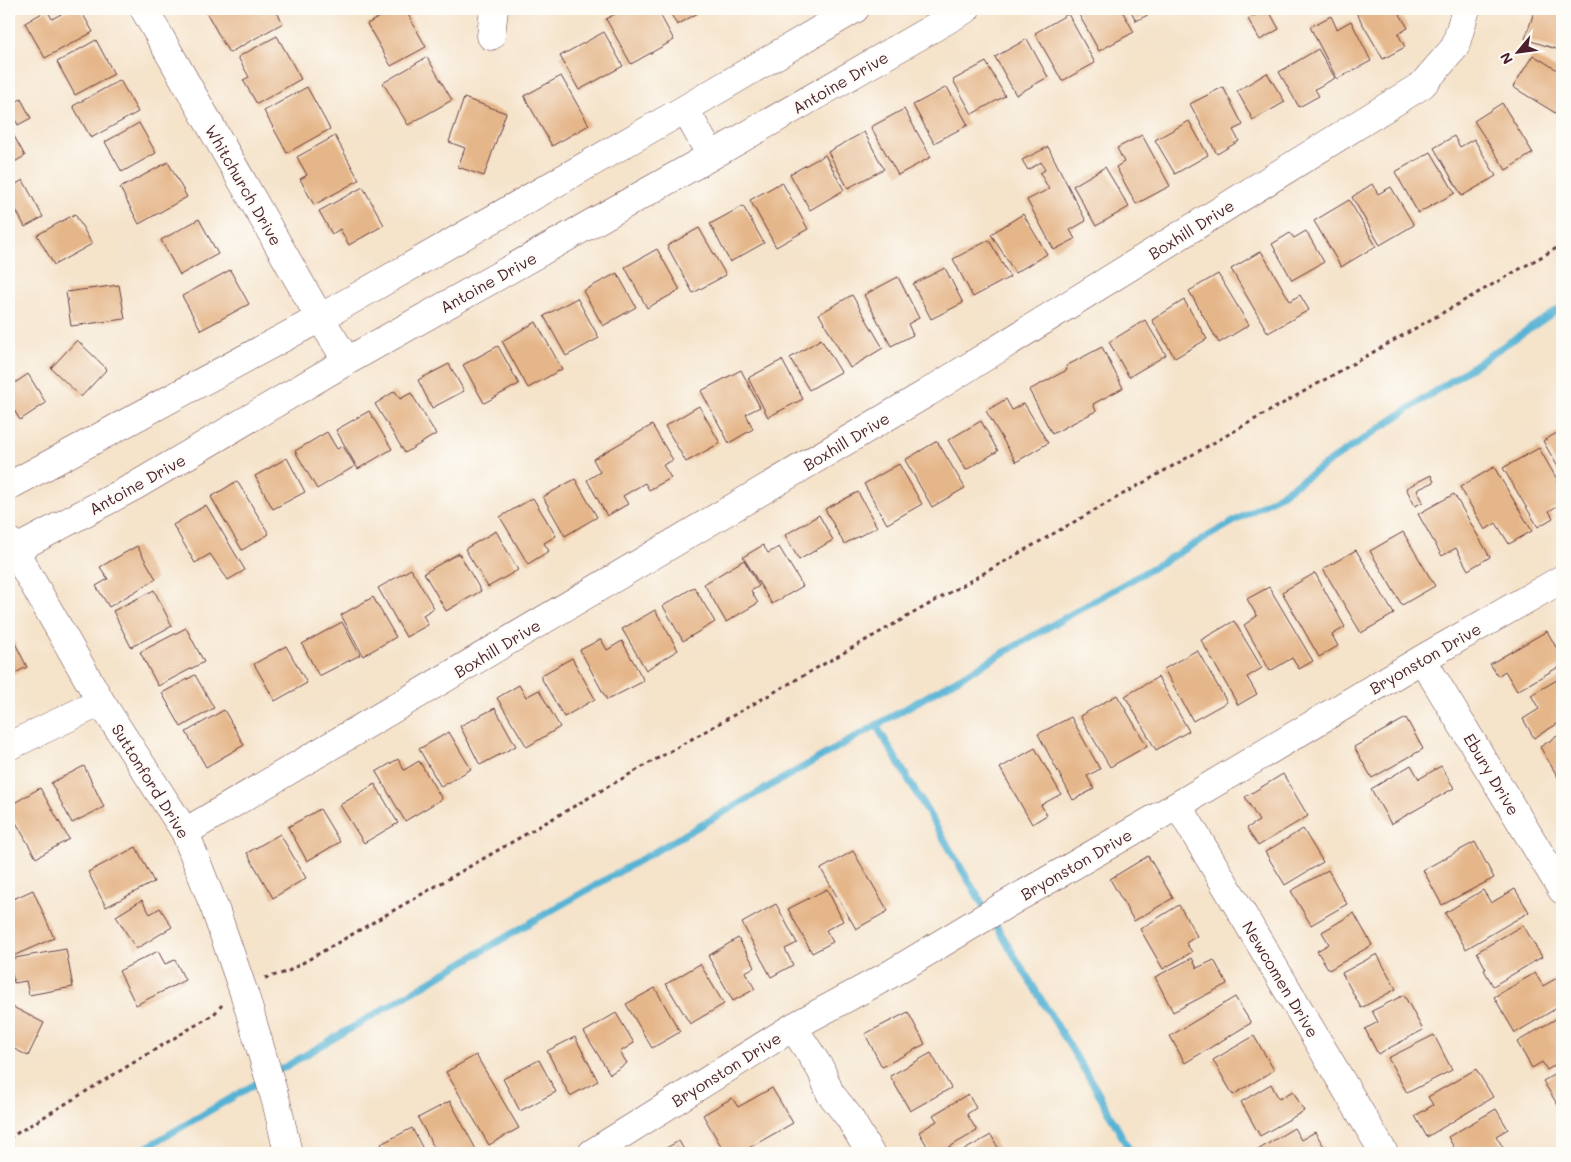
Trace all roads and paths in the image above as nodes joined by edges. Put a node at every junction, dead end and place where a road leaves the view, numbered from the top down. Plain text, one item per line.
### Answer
1 (144, 9) edge
2 (494, 9) edge
3 (855, 9) edge
4 (966, 9) edge
5 (1466, 9) edge
6 (490, 36) dead end
7 (685, 109) junction
8 (711, 156) junction
9 (1562, 245) edge
10 (320, 318) junction
11 (347, 361) junction
12 (9, 486) edge
13 (11, 548) edge
14 (1562, 579) edge
15 (1422, 659) junction
16 (101, 702) junction
17 (9, 746) edge
18 (1178, 806) junction
19 (185, 832) junction
20 (1562, 890) edge
21 (243, 990) junction
22 (794, 1027) junction
23 (9, 1138) edge
24 (288, 1153) edge
25 (592, 1153) edge
26 (870, 1153) edge
27 (1384, 1153) edge

1 - 10 street, Whitchurch Drive
2 - 6 street
3 - 7 street
4 - 8 street, Antoine Drive
5 - 19 street, Boxhill Drive
7 - 8 street
7 - 10 street
8 - 11 street, Antoine Drive
9 - 21 path
10 - 11 street, Whitchurch Drive
10 - 12 street
11 - 13 street, Antoine Drive
13 - 16 street, Suttonford Drive
14 - 15 street, Bryonston Drive
15 - 18 street, Bryonston Drive
15 - 20 street, Ebury Drive
16 - 17 street
16 - 19 street, Suttonford Drive
18 - 22 street, Bryonston Drive
18 - 27 street, Newcomen Drive
19 - 21 street, Suttonford Drive
21 - 23 path
21 - 24 street, Suttonford Drive
22 - 25 street, Bryonston Drive
22 - 26 street

